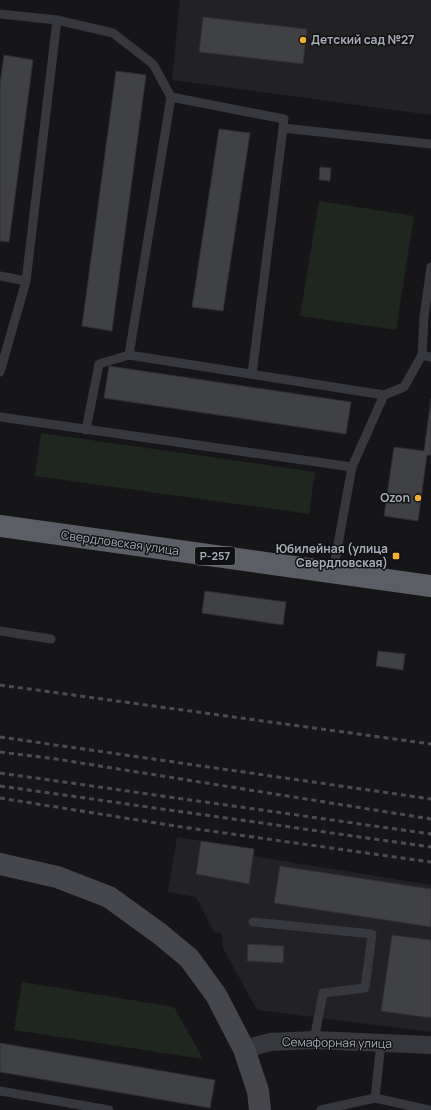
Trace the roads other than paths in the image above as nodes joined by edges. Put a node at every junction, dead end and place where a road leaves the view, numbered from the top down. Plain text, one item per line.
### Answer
1 (0, 14) edge
2 (57, 20) junction
3 (171, 97) junction
4 (283, 128) junction
5 (431, 144) edge
6 (431, 267) edge
7 (0, 276) edge
8 (26, 281) junction
9 (129, 355) junction
10 (427, 356) edge
11 (0, 372) edge
12 (252, 374) junction
13 (384, 395) junction
14 (0, 417) edge
15 (86, 430) junction
16 (352, 467) junction
17 (0, 526) edge
18 (333, 572) junction
19 (431, 586) edge
20 (0, 631) edge
21 (50, 639) dead end
22 (0, 864) edge
23 (253, 922) dead end
24 (314, 1040) junction
25 (381, 1043) junction
26 (431, 1045) edge
27 (244, 1050) junction
28 (0, 1091) edge
29 (375, 1098) junction
30 (109, 1110) edge
31 (260, 1110) edge
32 (321, 1110) edge
33 (429, 1110) edge

1 - 2 lane
2 - 3 lane
2 - 8 lane
3 - 4 lane
3 - 9 lane
4 - 5 lane
4 - 12 lane
6 - 10 lane
7 - 8 lane
8 - 11 lane
9 - 12 lane
9 - 15 lane
10 - 13 lane
12 - 13 lane
13 - 16 lane
14 - 15 lane
15 - 16 lane
16 - 18 lane
17 - 18 highway, Свердловская улица / Р-257
18 - 19 highway, Свердловская улица / Р-257
20 - 21 lane
22 - 27 main road
23 - 24 lane
24 - 25 street, Семафорная улица
24 - 27 street, Семафорная улица
25 - 26 street, Семафорная улица
25 - 29 lane
27 - 31 main road
28 - 30 lane
29 - 32 lane
29 - 33 lane

